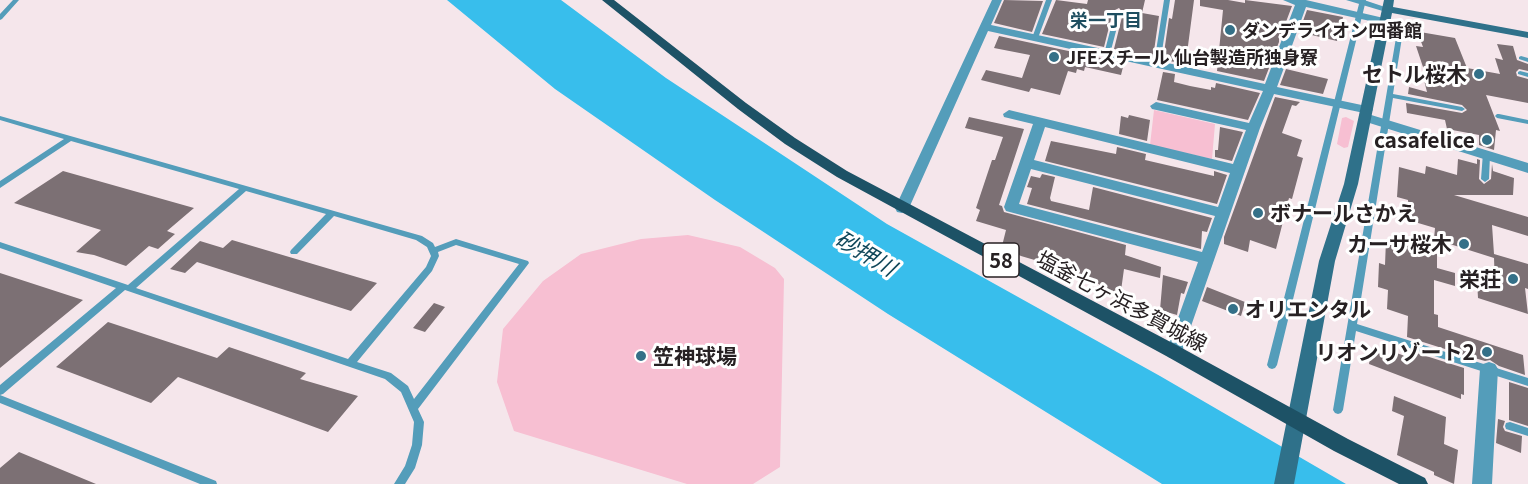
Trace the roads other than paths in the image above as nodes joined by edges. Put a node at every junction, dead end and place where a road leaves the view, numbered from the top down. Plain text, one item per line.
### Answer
1 (16, 0) edge
2 (607, 0) edge
3 (997, 0) edge
4 (1049, 0) edge
5 (1167, 0) edge
6 (1288, 0) edge
7 (1351, 0) edge
8 (1302, 2) junction
9 (1363, 2) edge
10 (1386, 10) edge
11 (1119, 12) dead end
12 (1360, 15) junction
13 (0, 18) edge
14 (985, 27) junction
15 (1528, 34) edge
16 (1035, 38) junction
17 (1107, 54) junction
18 (1157, 64) junction
19 (1270, 88) junction
20 (1390, 95) junction
21 (1338, 104) junction
22 (1156, 106) dead end
23 (1462, 109) dead end
24 (1010, 114) dead end
25 (1366, 114) junction
26 (1499, 116) dead end
27 (0, 118) edge
28 (1040, 122) junction
29 (1528, 122) edge
30 (1385, 123) junction
31 (1253, 128) junction
32 (70, 138) junction
33 (1486, 155) junction
34 (1026, 163) junction
35 (1528, 168) edge
36 (1239, 170) junction
37 (1485, 179) dead end
38 (0, 185) edge
39 (245, 188) junction
40 (902, 208) junction
41 (332, 213) junction
42 (1223, 213) junction
43 (0, 245) edge
44 (433, 251) junction
45 (294, 252) dead end
46 (1206, 259) junction
47 (126, 288) junction
48 (1352, 326) junction
49 (1174, 352) junction
50 (350, 363) junction
51 (1272, 365) dead end
52 (1489, 369) junction
53 (1528, 382) edge
54 (0, 391) edge
55 (0, 399) edge
56 (413, 408) junction
57 (1338, 410) dead end
58 (1510, 426) dead end
59 (1295, 430) junction
60 (1528, 432) edge
61 (212, 484) edge
62 (399, 484) edge
63 (1284, 484) edge
64 (1418, 484) edge
65 (1482, 484) edge

1 - 13 lane
2 - 40 main road, 塩釜七ヶ浜多賀城線 / 58
3 - 14 street
4 - 16 lane
5 - 18 lane
6 - 8 street
7 - 9 street
8 - 12 street
8 - 19 street
9 - 10 street
9 - 12 lane
10 - 12 street
10 - 15 street
10 - 20 lane
10 - 25 street
11 - 17 lane
12 - 21 lane
14 - 16 street
14 - 40 street
16 - 17 street
17 - 18 street
18 - 19 street
19 - 21 street
19 - 31 street
20 - 23 lane
20 - 30 lane
21 - 25 street
21 - 51 lane
22 - 31 street
24 - 28 street
25 - 30 street
25 - 59 street
26 - 29 lane
27 - 32 lane
28 - 34 street
28 - 36 street
30 - 33 street
30 - 48 lane
31 - 36 street
32 - 38 lane
32 - 39 lane
33 - 35 street
33 - 37 lane
34 - 42 street
34 - 46 street
36 - 42 street
39 - 41 lane
39 - 47 lane
40 - 49 main road, 塩釜七ヶ浜多賀城線 / 58
41 - 44 lane
41 - 45 lane
42 - 46 street
43 - 47 lane
44 - 50 lane
44 - 56 lane
46 - 49 street
47 - 50 lane
47 - 54 lane
48 - 52 lane
48 - 57 lane
49 - 59 main road, 塩釜七ヶ浜多賀城線 / 58
50 - 56 lane
52 - 53 lane
52 - 65 street
55 - 61 lane
56 - 62 lane
58 - 60 lane
59 - 63 street
59 - 64 main road, 塩釜七ヶ浜多賀城線 / 58

